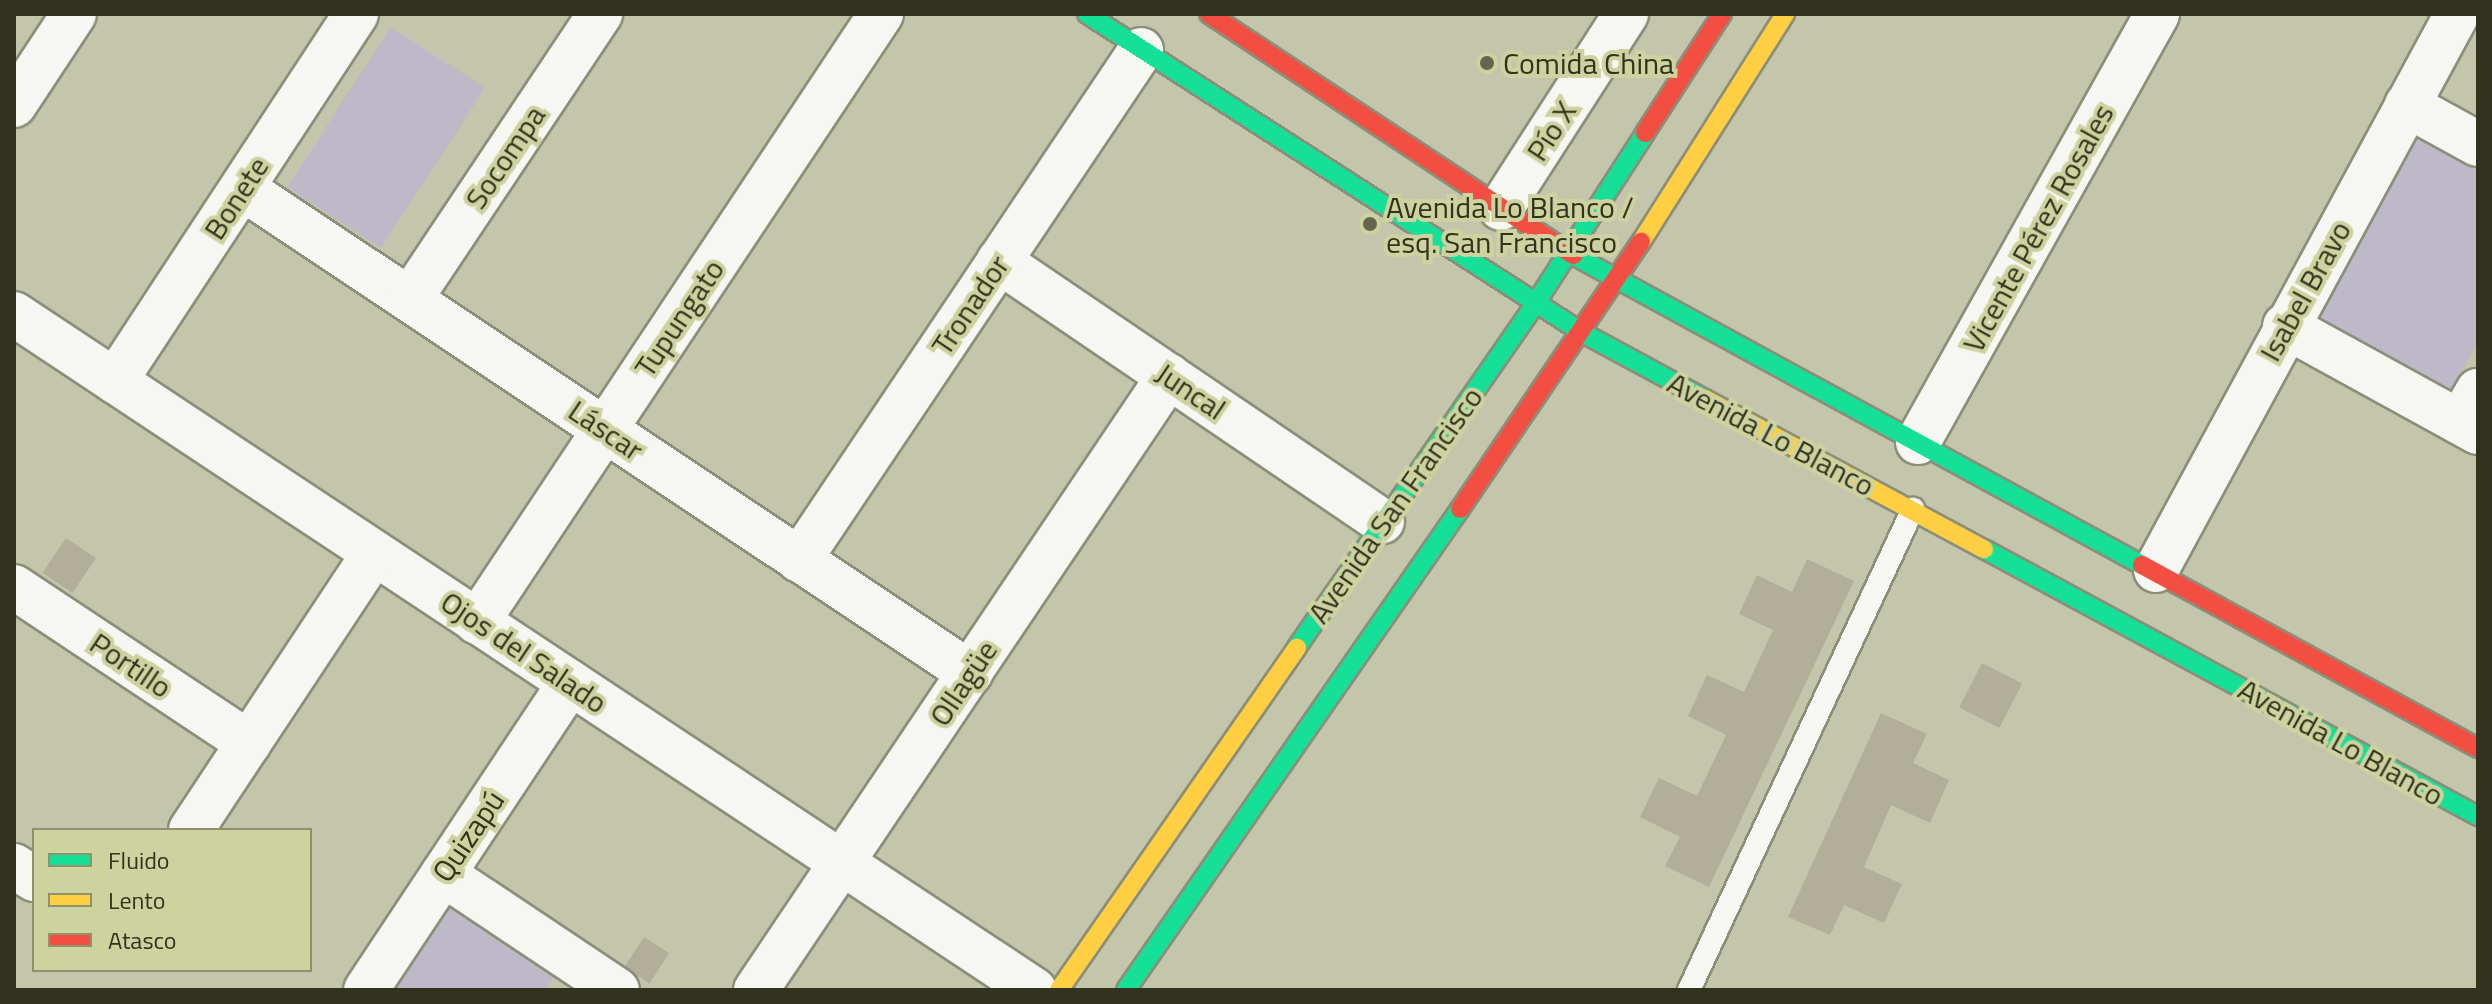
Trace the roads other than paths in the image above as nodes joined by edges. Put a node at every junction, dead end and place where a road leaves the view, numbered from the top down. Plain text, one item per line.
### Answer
1 (74, 14) edge
2 (356, 14) edge
3 (600, 14) edge
4 (881, 14) edge
5 (1087, 14) edge
6 (1209, 14) edge
7 (1626, 14) edge
8 (1722, 14) edge
9 (1785, 14) edge
10 (2157, 14) edge
11 (2457, 14) edge
12 (1141, 50) junction
13 (14, 105) edge
14 (2407, 105) junction
15 (2478, 144) edge
16 (242, 188) junction
17 (1501, 208) junction
18 (1569, 253) junction
19 (999, 261) junction
20 (1617, 279) junction
21 (410, 299) junction
22 (1535, 304) junction
23 (14, 314) edge
24 (2285, 326) junction
25 (1583, 333) junction
26 (1169, 376) junction
27 (115, 381) junction
28 (2472, 415) edge
29 (605, 430) junction
30 (1918, 442) junction
31 (1913, 509) junction
32 (1382, 521) junction
33 (374, 553) junction
34 (799, 560) junction
35 (2156, 570) junction
36 (14, 587) edge
37 (477, 622) junction
38 (970, 673) junction
39 (570, 683) junction
40 (249, 743) junction
41 (2478, 748) edge
42 (2478, 816) edge
43 (192, 828) edge
44 (842, 863) junction
45 (14, 866) edge
46 (443, 874) junction
47 (32, 878) edge
48 (366, 990) edge
49 (617, 990) edge
50 (756, 990) edge
51 (1034, 990) edge
52 (1059, 990) edge
53 (1126, 990) edge
54 (1689, 990) edge

1 - 13 street
2 - 16 street, Bonete
3 - 21 street, Socompa
4 - 29 street, Tupungato
5 - 12 main road, Avenida Lo Blanco
6 - 17 main road, Avenida Lo Blanco
7 - 17 street, Pío X
8 - 18 main road, Avenida San Francisco
9 - 20 main road, Avenida San Francisco
10 - 30 street, Vicente Pérez Rosales
11 - 14 street, Isabel Bravo
12 - 19 street, Tronador
12 - 22 main road, Avenida Lo Blanco
14 - 15 street
14 - 24 street, Isabel Bravo
16 - 21 street, Láscar
16 - 27 street, Bonete
17 - 18 main road, Avenida Lo Blanco
18 - 20 main road, Avenida Lo Blanco
18 - 22 main road, Avenida San Francisco
19 - 26 street, Juncal
19 - 34 street, Tronador
20 - 25 main road, Avenida San Francisco
20 - 30 main road, Avenida Lo Blanco
21 - 29 street, Láscar
22 - 25 main road, Avenida Lo Blanco
22 - 32 main road, Avenida San Francisco
23 - 27 street, Ojos del Salado
24 - 28 street
24 - 35 street, Isabel Bravo
25 - 31 main road, Avenida Lo Blanco
25 - 53 main road, Avenida San Francisco
26 - 32 street, Juncal
26 - 38 street, Ollagüe
27 - 33 street, Ojos del Salado
29 - 34 street, Láscar
29 - 37 street, Tupungato
30 - 35 main road, Avenida Lo Blanco
31 - 42 main road, Avenida Lo Blanco
31 - 54 lane
32 - 52 main road, Avenida San Francisco
33 - 37 street, Ojos del Salado
33 - 40 street
34 - 38 street, Láscar
35 - 41 main road, Avenida Lo Blanco
36 - 40 street, Portillo
37 - 39 street, Ojos del Salado
38 - 44 street, Ollagüe
39 - 44 street, Ojos del Salado
39 - 46 street, Quizapú
40 - 43 street
44 - 50 street, Ollagüe
44 - 51 street, Ojos del Salado
45 - 47 street
46 - 48 street, Quizapú
46 - 49 street

